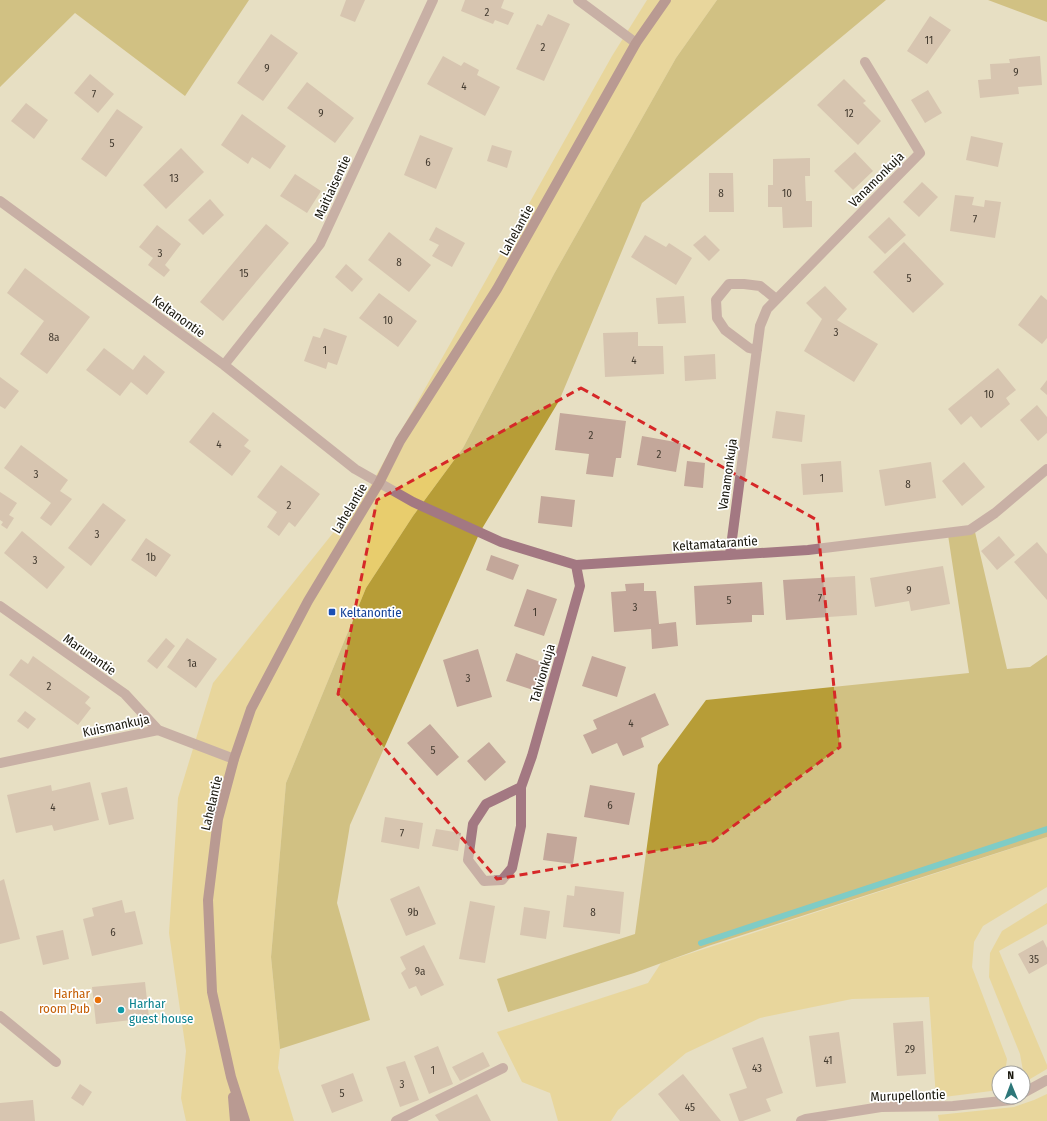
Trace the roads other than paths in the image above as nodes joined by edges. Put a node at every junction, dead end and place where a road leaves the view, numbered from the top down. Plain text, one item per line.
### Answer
1 (433, 0) edge
2 (578, 0) edge
3 (666, 0) edge
4 (636, 43) junction
5 (865, 62) dead end
6 (0, 201) edge
7 (776, 299) junction
8 (757, 350) junction
9 (224, 365) junction
10 (1047, 469) edge
11 (379, 483) junction
12 (730, 554) junction
13 (576, 565) junction
14 (0, 606) edge
15 (158, 730) junction
16 (234, 759) junction
17 (0, 763) edge
18 (521, 787) junction
19 (0, 1016) edge
20 (56, 1062) dead end
21 (503, 1068) dead end
22 (231, 1077) junction
23 (1047, 1080) edge
24 (1031, 1089) edge
25 (991, 1102) edge
26 (235, 1121) edge
27 (245, 1121) edge
28 (396, 1121) edge
29 (801, 1121) edge

1 - 9 street, Maitiaisentie
2 - 4 street
3 - 4 main road, Lahelantie
4 - 11 main road, Lahelantie
5 - 7 street, Vanamonkuja
6 - 9 street, Keltanontie
7 - 8 street, Vanamonkuja
7 - 8 street
8 - 12 street, Vanamonkuja
9 - 11 street, Keltanontie
10 - 12 street, Keltamatarantie
11 - 13 street, Keltamatarantie
11 - 16 main road, Lahelantie
12 - 13 street, Keltamatarantie
13 - 18 street, Talvionkuja
14 - 15 street, Marunantie
15 - 16 street, Kuismankuja
15 - 17 street, Kuismankuja
16 - 22 main road, Lahelantie
18 - 18 street, Talvionkuja
19 - 20 street
21 - 28 street
22 - 26 main road, Lahelantie
22 - 27 main road, Lahelantie
23 - 24 street
25 - 29 street, Murupellontie

